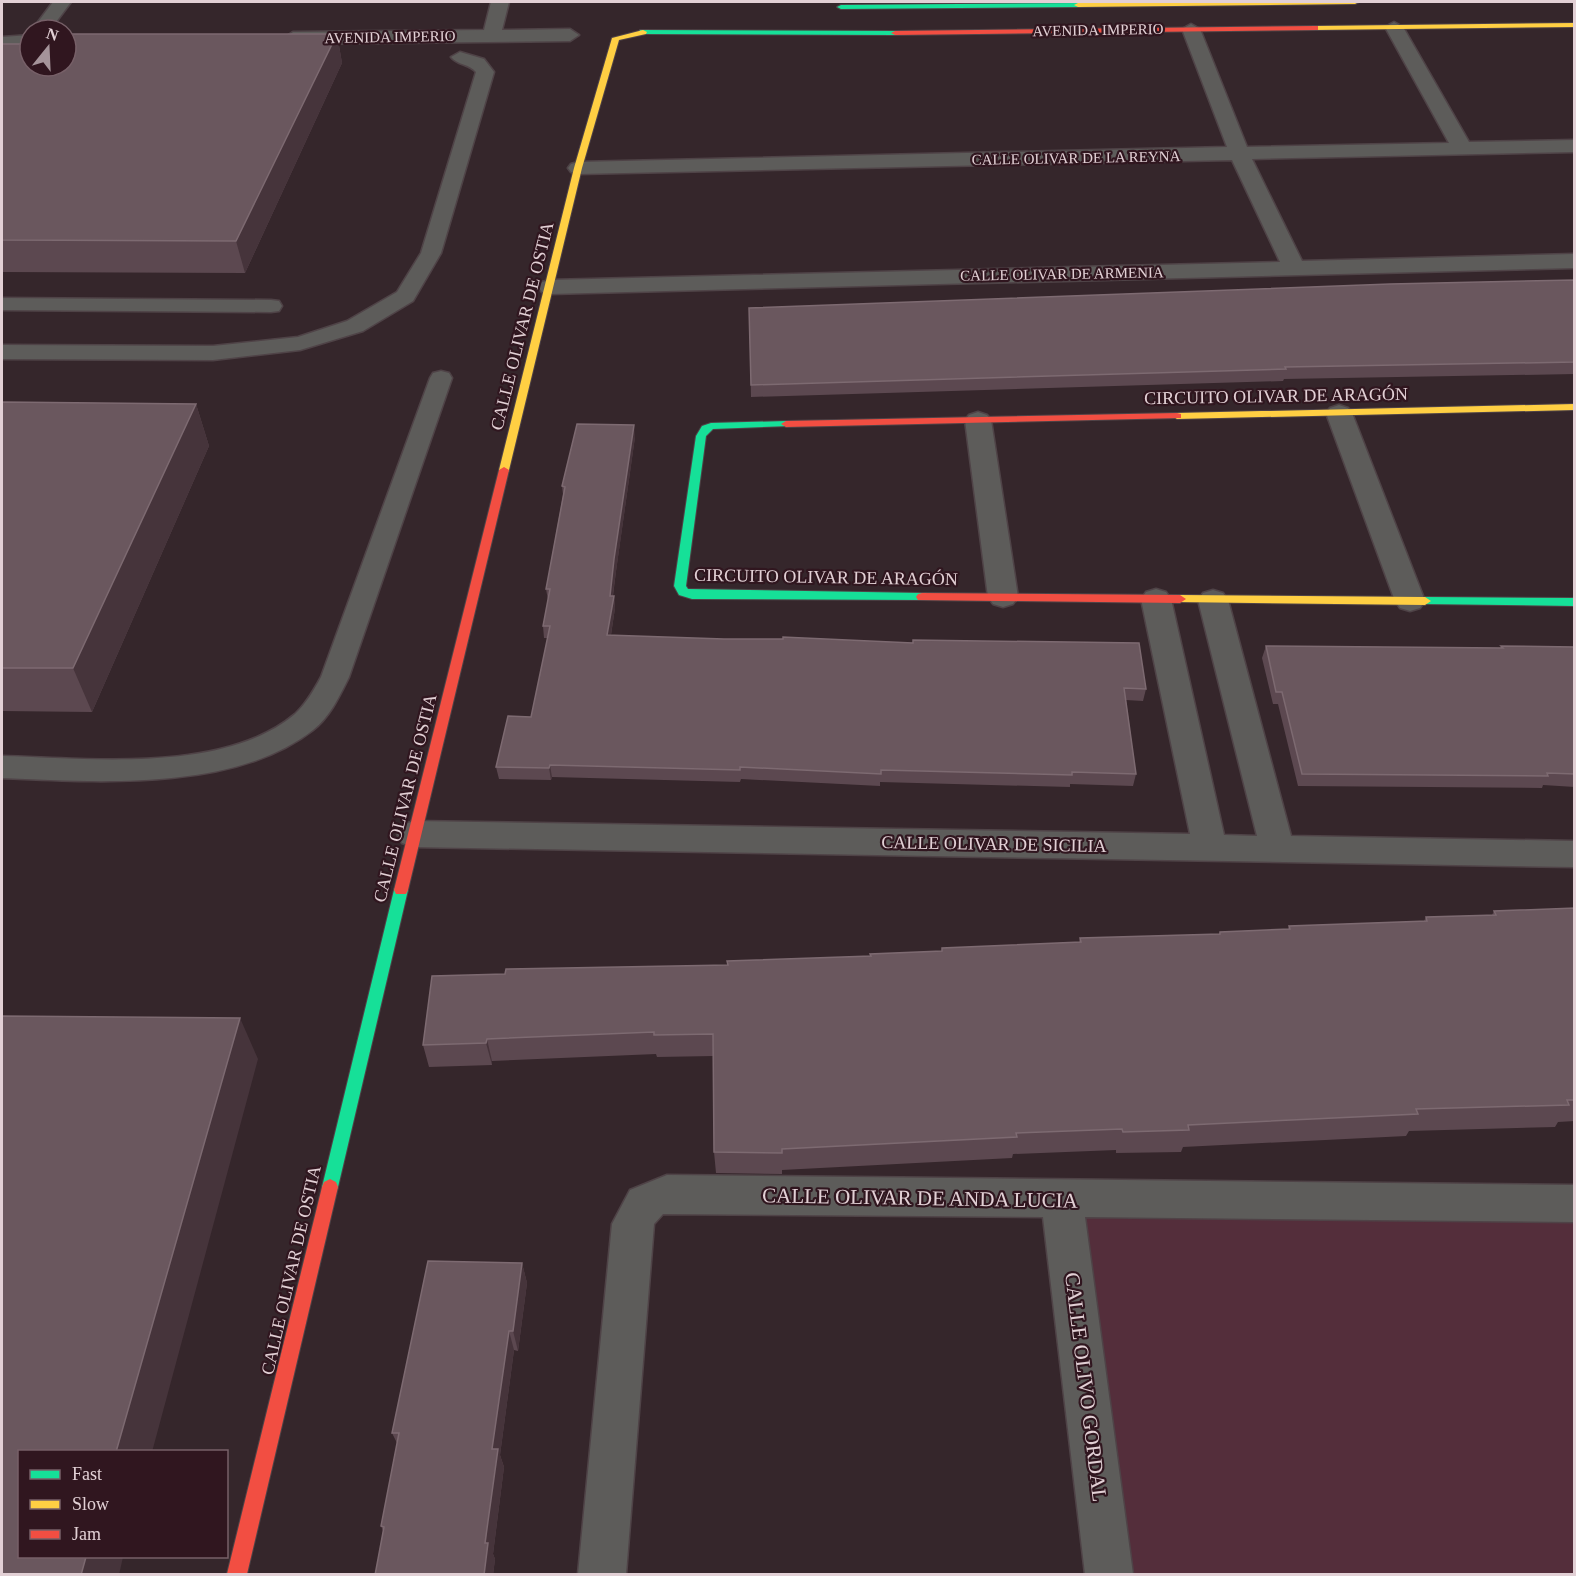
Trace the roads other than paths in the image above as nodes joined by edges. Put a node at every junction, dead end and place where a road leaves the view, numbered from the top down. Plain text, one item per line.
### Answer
1 (62, 2) edge
2 (500, 2) edge
3 (1355, 2) edge
4 (841, 4) edge
5 (50, 18) edge
6 (1575, 25) edge
7 (1394, 27) junction
8 (1191, 29) junction
9 (850, 33) junction
10 (570, 34) dead end
11 (621, 34) joint
12 (492, 35) junction
13 (279, 38) edge
14 (18, 41) edge
15 (2, 42) edge
16 (460, 57) dead end
17 (1575, 146) edge
18 (1463, 149) junction
19 (1240, 155) junction
20 (578, 168) junction
21 (1575, 261) edge
22 (1294, 268) junction
23 (550, 287) junction
24 (2, 304) edge
25 (271, 306) dead end
26 (2, 352) edge
27 (441, 378) dead end
28 (1575, 407) edge
29 (1340, 413) junction
30 (978, 420) junction
31 (1003, 597) junction
32 (1156, 599) junction
33 (1213, 600) junction
34 (1410, 601) junction
35 (1575, 602) edge
36 (2, 767) edge
37 (414, 834) junction
38 (1210, 848) junction
39 (1278, 850) junction
40 (1575, 854) edge
41 (1062, 1200) junction
42 (1575, 1204) edge
43 (237, 1575) edge
44 (602, 1575) edge
45 (1109, 1575) edge

1 - 5 street
2 - 12 street
3 - 4 street, AVENIDA IMPERIO
4 - 9 street
6 - 7 street, AVENIDA IMPERIO
7 - 8 street, AVENIDA IMPERIO
7 - 18 street
8 - 9 street, AVENIDA IMPERIO
8 - 19 street
9 - 11 street, AVENIDA IMPERIO
10 - 12 street, AVENIDA IMPERIO
11 - 20 street, CALLE OLIVAR DE OSTIA
12 - 13 street, AVENIDA IMPERIO
14 - 15 street
16 - 26 lane
17 - 18 street, CALLE OLIVAR DE LA REYNA
18 - 19 street, CALLE OLIVAR DE LA REYNA
19 - 20 street, CALLE OLIVAR DE LA REYNA
19 - 22 street
20 - 23 street, CALLE OLIVAR DE OSTIA
21 - 22 street, CALLE OLIVAR DE ARMENIA
22 - 23 street, CALLE OLIVAR DE ARMENIA
23 - 37 street, CALLE OLIVAR DE OSTIA
24 - 25 lane
27 - 36 lane
28 - 29 street, CIRCUITO OLIVAR DE ARAGÓN
29 - 30 street, CIRCUITO OLIVAR DE ARAGÓN
29 - 34 street
30 - 31 street
30 - 31 street, CIRCUITO OLIVAR DE ARAGÓN
31 - 32 street, CIRCUITO OLIVAR DE ARAGÓN
32 - 33 street, CIRCUITO OLIVAR DE ARAGÓN
32 - 38 street
33 - 34 street, CIRCUITO OLIVAR DE ARAGÓN
33 - 39 street
34 - 35 street, CIRCUITO OLIVAR DE ARAGÓN
37 - 38 street, CALLE OLIVAR DE SICILIA
37 - 43 street, CALLE OLIVAR DE OSTIA
38 - 39 street, CALLE OLIVAR DE SICILIA
39 - 40 street, CALLE OLIVAR DE SICILIA
41 - 42 street, CALLE OLIVAR DE ANDA LUCIA
41 - 44 street, CALLE OLIVAR DE ANDA LUCIA
41 - 45 street, CALLE OLIVO GORDAL

